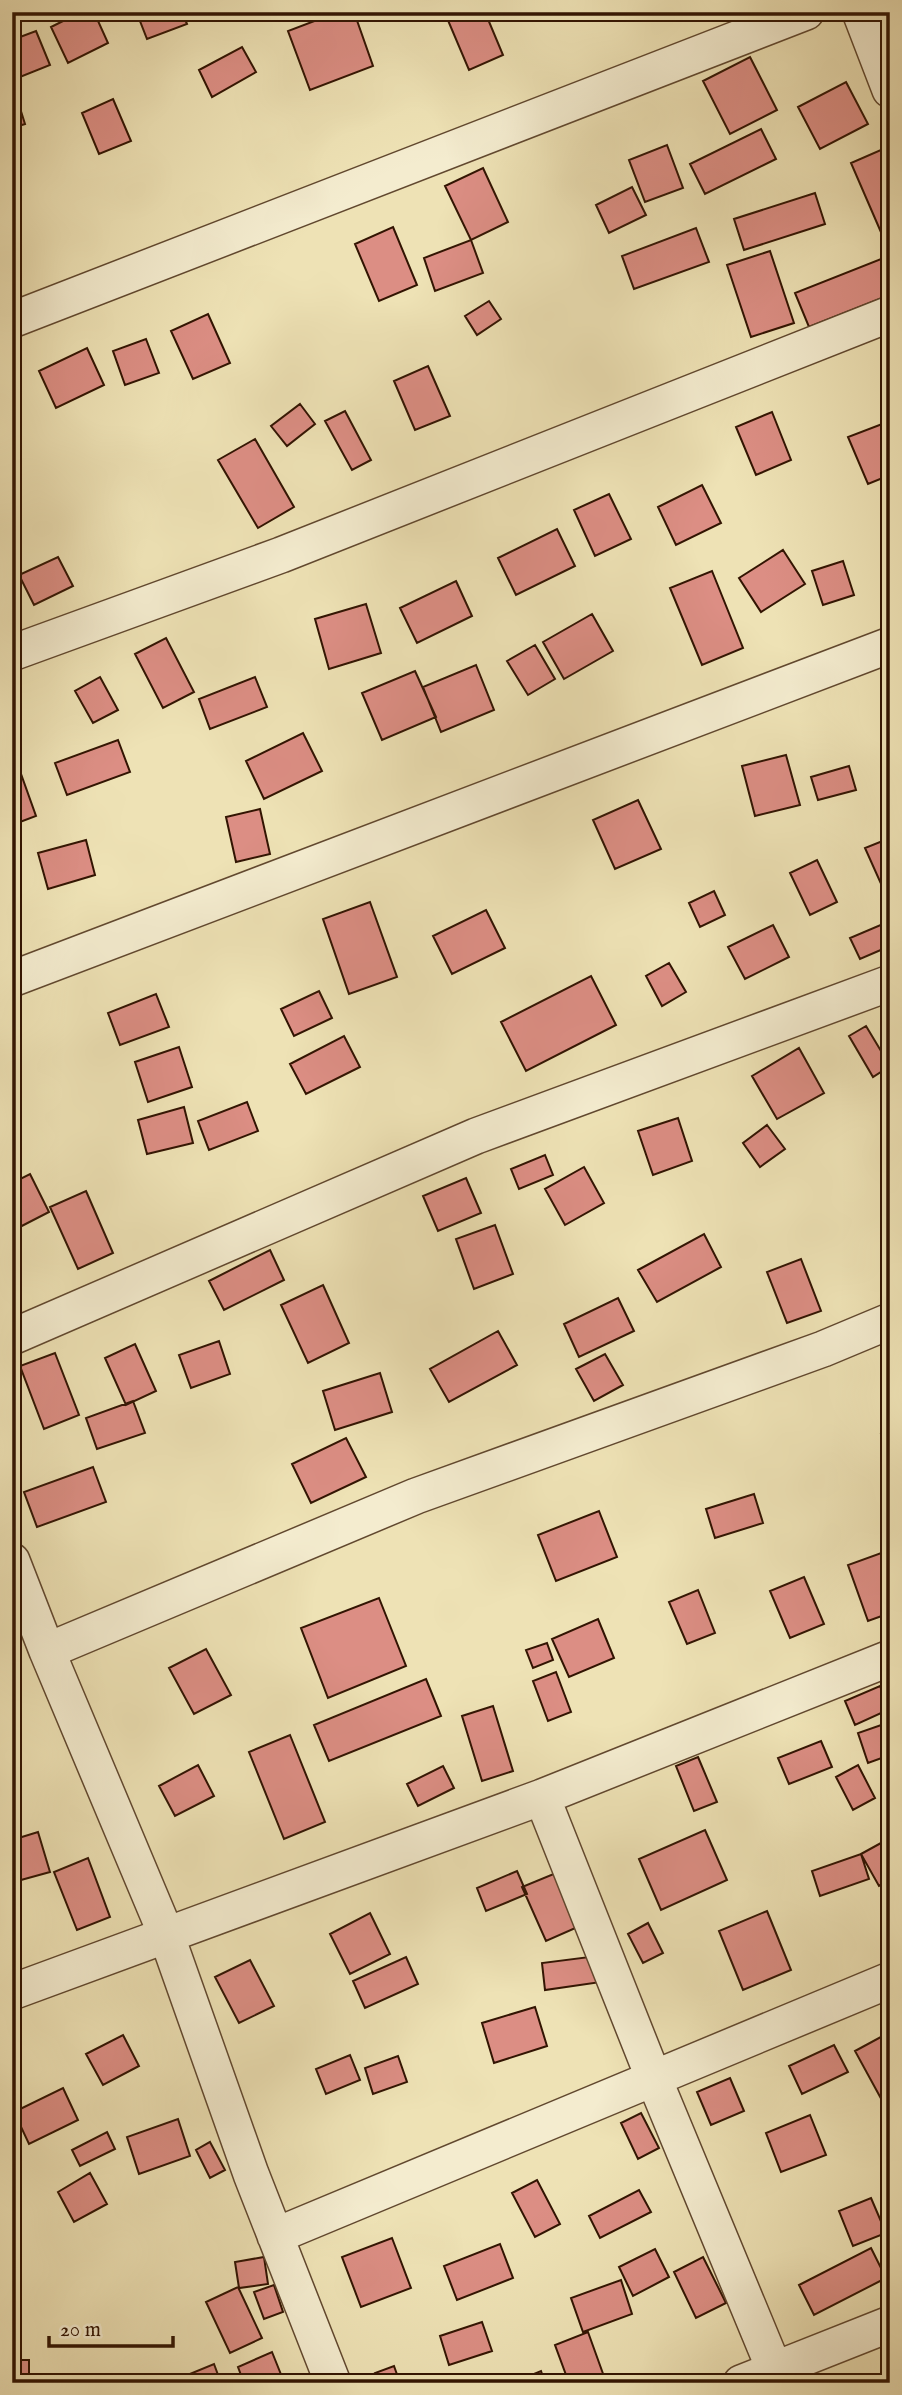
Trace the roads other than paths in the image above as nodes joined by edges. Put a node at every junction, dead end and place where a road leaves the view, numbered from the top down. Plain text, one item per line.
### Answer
1 (806, 12) edge
2 (860, 12) edge
3 (890, 90) edge
4 (890, 314) edge
5 (12, 320) edge
6 (890, 645) edge
7 (12, 653) edge
8 (12, 979) edge
9 (890, 983) edge
10 (890, 1321) edge
11 (12, 1337) edge
12 (12, 1561) edge
13 (47, 1651) junction
14 (890, 1658) edge
15 (542, 1797) junction
16 (166, 1934) junction
17 (890, 1980) edge
18 (12, 1992) edge
19 (654, 2079) junction
20 (275, 2236) junction
21 (890, 2324) edge
22 (777, 2376) edge
23 (332, 2383) edge
24 (741, 2383) edge

1 - 5 street
2 - 3 street
4 - 7 street
6 - 8 street
9 - 11 street
10 - 13 street
12 - 13 street
13 - 16 street
14 - 15 street
15 - 16 street
15 - 19 street
16 - 18 street
16 - 20 street
17 - 19 street
19 - 20 street
19 - 22 street
20 - 23 street
21 - 22 street
22 - 24 street

